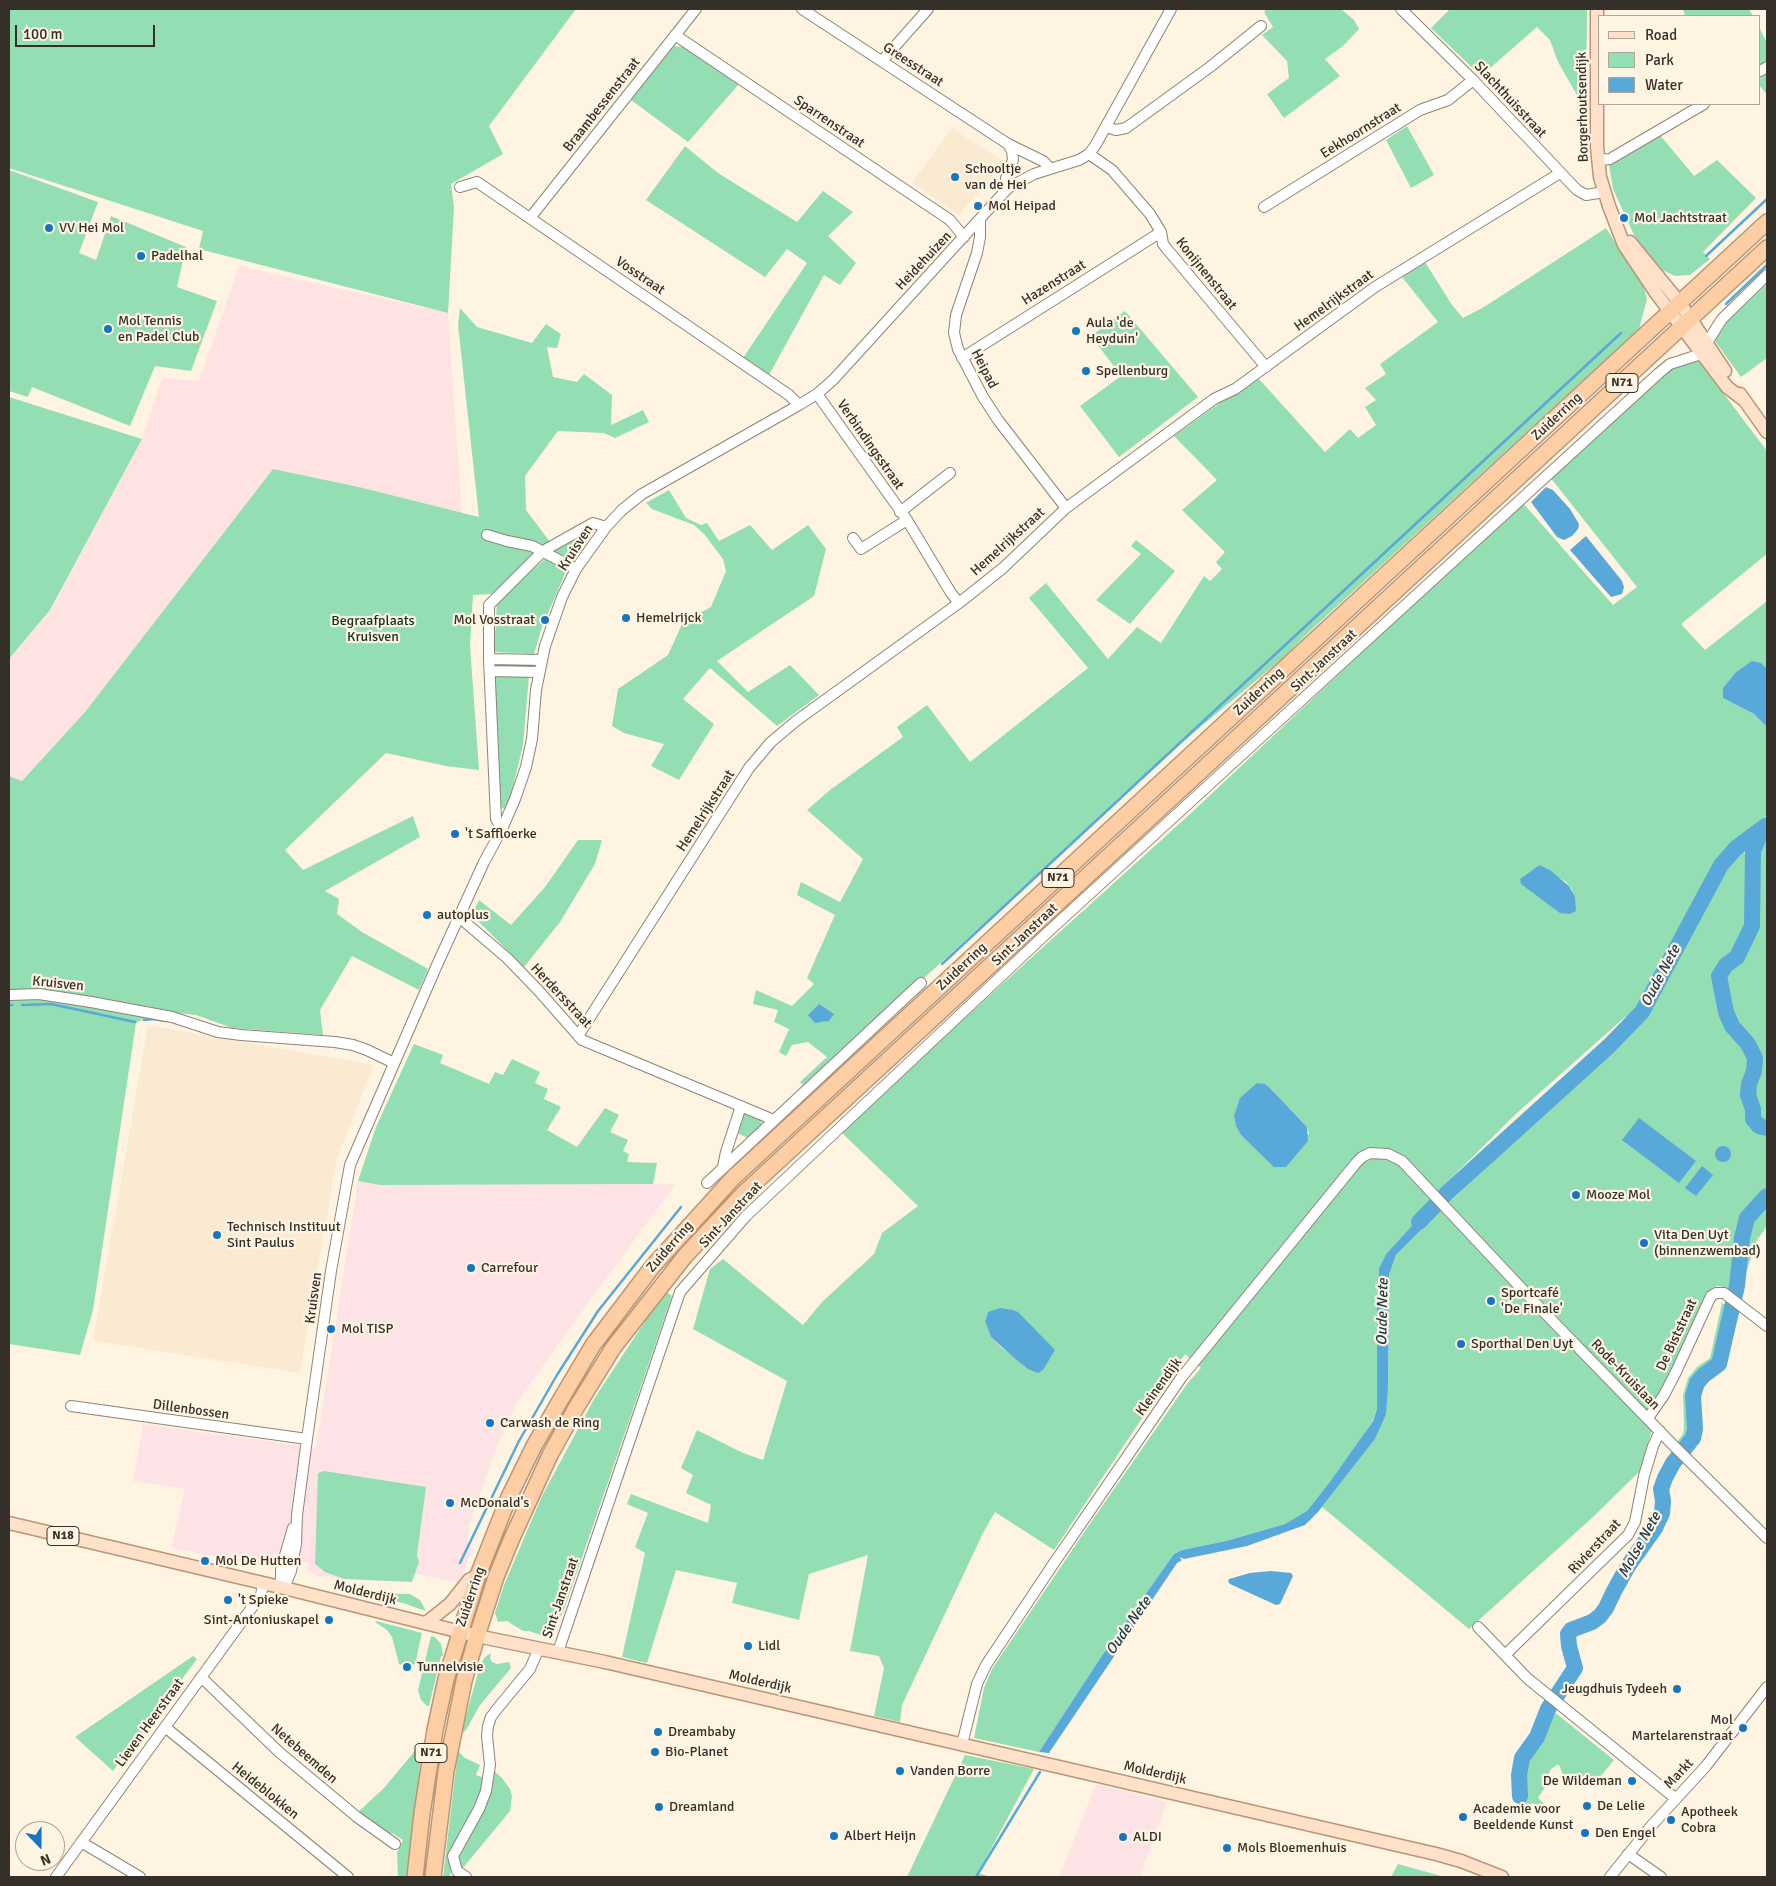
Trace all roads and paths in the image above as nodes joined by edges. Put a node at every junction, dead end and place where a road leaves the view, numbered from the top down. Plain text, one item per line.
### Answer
1 (696, 9) edge
2 (802, 9) edge
3 (928, 9) edge
4 (1172, 9) edge
5 (1401, 9) edge
6 (1597, 9) edge
7 (1261, 26) dead end
8 (675, 35) junction
9 (882, 61) junction
10 (1473, 80) junction
11 (1702, 105) edge
12 (1106, 126) junction
13 (1008, 144) junction
14 (1088, 154) junction
15 (1598, 160) junction
16 (1050, 168) junction
17 (1560, 173) junction
18 (460, 187) dead end
19 (1008, 188) junction
20 (1604, 192) junction
21 (1264, 207) dead end
22 (530, 218) junction
23 (980, 220) junction
24 (1767, 222) edge
25 (1161, 232) junction
26 (964, 237) junction
27 (1767, 248) edge
28 (1767, 275) edge
29 (1675, 307) junction
30 (1686, 324) junction
31 (1703, 348) junction
32 (962, 358) junction
33 (1266, 367) junction
34 (817, 394) junction
35 (799, 405) junction
36 (1767, 432) edge
37 (950, 473) dead end
38 (1066, 508) junction
39 (904, 516) junction
40 (606, 527) junction
41 (487, 535) dead end
42 (853, 538) dead end
43 (543, 550) junction
44 (576, 569) junction
45 (959, 603) junction
46 (489, 659) junction
47 (542, 660) junction
48 (490, 671) junction
49 (539, 672) junction
50 (502, 829) junction
51 (459, 917) junction
52 (921, 984) dead end
53 (10, 995) dead end
54 (578, 1036) junction
55 (394, 1063) junction
56 (741, 1106) junction
57 (774, 1120) junction
58 (723, 1167) junction
59 (707, 1183) dead end
60 (1445, 1207) joint
61 (1767, 1326) edge
62 (71, 1406) dead end
63 (1648, 1418) junction
64 (1660, 1431) junction
65 (307, 1440) junction
66 (9, 1524) edge
67 (1767, 1538) edge
68 (478, 1575) junction
69 (263, 1584) junction
70 (284, 1588) junction
71 (426, 1623) junction
72 (1478, 1627) dead end
73 (459, 1631) junction
74 (477, 1636) junction
75 (539, 1648) junction
76 (558, 1652) junction
77 (1505, 1655) junction
78 (201, 1677) junction
79 (1767, 1687) edge
80 (164, 1726) junction
81 (962, 1744) junction
82 (1675, 1798) junction
83 (81, 1842) junction
84 (394, 1844) dead end
85 (1628, 1854) junction
86 (348, 1876) edge
87 (56, 1877) edge
88 (140, 1877) edge
89 (415, 1877) edge
90 (433, 1877) edge
91 (463, 1877) edge
92 (1502, 1877) edge
93 (1610, 1877) edge
94 (1661, 1877) edge

1 - 8 street, Braambessenstraat
2 - 9 street, Greesstraat
3 - 9 street
4 - 12 street
5 - 10 street, Slachthuisstraat
6 - 15 main road, Borgerhoutsendijk
7 - 12 street
8 - 22 street, Braambessenstraat
8 - 26 street, Sparrenstraat
9 - 13 street, Greesstraat
10 - 17 street, Slachthuisstraat
10 - 21 street, Eekhoornstraat
11 - 15 street
12 - 14 street
13 - 16 street, Greesstraat
13 - 19 street
14 - 16 street, Heidehuizen
14 - 25 street, Konijnenstraat
15 - 20 main road, Borgerhoutsendijk
16 - 19 street, Heidehuizen
17 - 20 street, Slachthuisstraat
17 - 33 street, Hemelrijkstraat
18 - 22 street, Vosstraat
19 - 23 street, Heidehuizen
20 - 29 main road, Borgerhoutsendijk
22 - 35 street, Vosstraat
23 - 26 street, Heidehuizen
23 - 32 street, Heipad
24 - 29 highway, Zuiderring / N71
25 - 32 street, Hazenstraat
25 - 33 street, Konijnenstraat
26 - 34 street, Heidehuizen
27 - 30 highway, Zuiderring / N71
28 - 31 street
29 - 30 main road, Borgerhoutsendijk
29 - 68 highway, Zuiderring / N71
30 - 31 main road, Borgerhoutsendijk
30 - 74 highway, Zuiderring / N71
31 - 36 main road, Borgerhoutsendijk
31 - 76 street, Sint-Janstraat
32 - 38 street, Heipad
33 - 38 street, Hemelrijkstraat
34 - 35 street, Heidehuizen
34 - 39 street, Verbindingsstraat
35 - 40 street, Heidehuizen
37 - 39 street, Verbindingsstraat
38 - 45 street, Hemelrijkstraat
39 - 42 street, Verbindingsstraat
39 - 45 street, Verbindingsstraat
40 - 43 street, Kruisven
40 - 44 street, Kruisven
41 - 43 street
43 - 44 street
43 - 46 street, Kruisven
44 - 47 street, Kruisven
45 - 54 street, Hemelrijkstraat
46 - 47 street
46 - 48 street, Kruisven
47 - 49 street, Kruisven
48 - 49 street
48 - 50 street, Kruisven
49 - 50 street, Kruisven
50 - 51 street, Kruisven
51 - 54 street, Herdersstraat
51 - 55 street, Kruisven
52 - 57 street
53 - 55 street, Kruisven
54 - 56 street, Herdersstraat
55 - 65 street, Kruisven
56 - 57 street, Herdersstraat
56 - 58 street
57 - 58 street
58 - 59 street
60 - 63 street, Rode-Kruislaan
60 - 81 street, Kleinendijk
61 - 63 street, De Biststraat
62 - 65 street, Dillenbossen
63 - 64 street, Rode-Kruislaan
64 - 67 street, Rode-Kruislaan
64 - 77 street, Rivierstraat
65 - 70 street, Kruisven
66 - 69 main road, Molderdijk / N18
68 - 71 main road
68 - 73 highway, Zuiderring / N71
69 - 70 main road, Molderdijk / N18
69 - 78 street, Lieven Heerstraat
70 - 71 main road, Molderdijk / N18
71 - 73 main road, Molderdijk / N18
72 - 77 street
73 - 74 main road, Molderdijk / N18
73 - 89 highway, Zuiderring / N71
74 - 75 main road, Molderdijk
74 - 90 highway, Zuiderring / N71
75 - 76 main road, Molderdijk
75 - 91 street
76 - 81 main road, Molderdijk
77 - 82 street
78 - 80 street, Lieven Heerstraat
78 - 84 street, Netebeemden
79 - 82 street, Markt
80 - 83 street, Lieven Heerstraat
80 - 86 street, Heideblokken
81 - 92 main road, Molderdijk
82 - 85 street, Markt
83 - 87 street, Lieven Heerstraat
83 - 88 street
85 - 93 street, Markt
85 - 94 street

